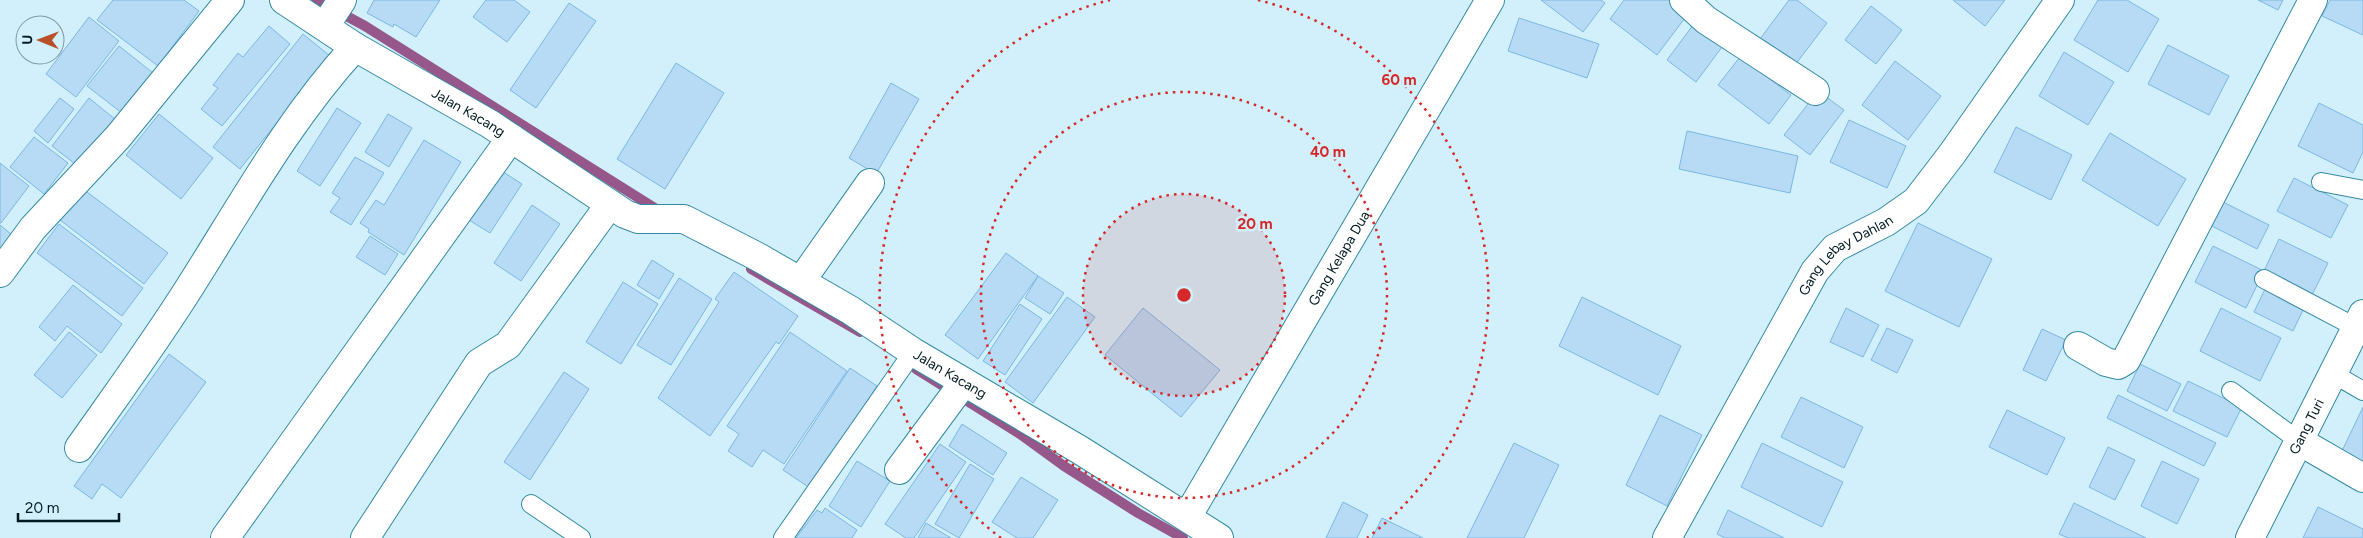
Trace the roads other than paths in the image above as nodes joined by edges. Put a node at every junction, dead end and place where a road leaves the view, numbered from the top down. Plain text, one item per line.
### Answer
1 (230, 0) edge
2 (284, 0) edge
3 (1490, 0) edge
4 (1684, 0) edge
5 (2060, 0) edge
6 (2313, 0) edge
7 (333, 13) edge
8 (354, 47) junction
9 (1815, 91) dead end
10 (511, 138) junction
11 (2321, 182) dead end
12 (870, 183) dead end
13 (2363, 190) edge
14 (610, 204) junction
15 (0, 273) edge
16 (2264, 278) dead end
17 (801, 281) junction
18 (2360, 321) edge
19 (2078, 346) dead end
20 (910, 357) junction
21 (2332, 373) junction
22 (2363, 391) edge
23 (957, 392) junction
24 (2231, 392) dead end
25 (2299, 441) junction
26 (79, 448) dead end
27 (899, 470) dead end
28 (2363, 478) edge
29 (531, 504) dead end
30 (1187, 517) junction
31 (224, 538) edge
32 (365, 538) edge
33 (581, 538) edge
34 (783, 538) edge
35 (1219, 538) edge
36 (1667, 538) edge
37 (2250, 538) edge

1 - 15 street
2 - 7 street, Jalan Kacang
3 - 30 street, Gang Kelapa Dua
4 - 9 street
5 - 36 street, Gang Lebay Dahlan
6 - 19 street
7 - 8 street, Jalan Kacang
8 - 10 street, Jalan Kacang
8 - 26 street
10 - 14 street, Jalan Kacang
10 - 31 street
11 - 13 lane
12 - 17 street
14 - 17 street, Jalan Kacang
14 - 32 street
16 - 18 lane
17 - 20 street, Jalan Kacang
18 - 21 street, Gang Turi
20 - 23 street, Jalan Kacang
20 - 34 lane
21 - 22 lane
21 - 25 street, Gang Turi
23 - 27 street
23 - 30 street, Jalan Kacang
24 - 25 lane
25 - 28 street
25 - 37 street, Gang Turi
29 - 33 lane
30 - 35 street, Jalan Kacang

